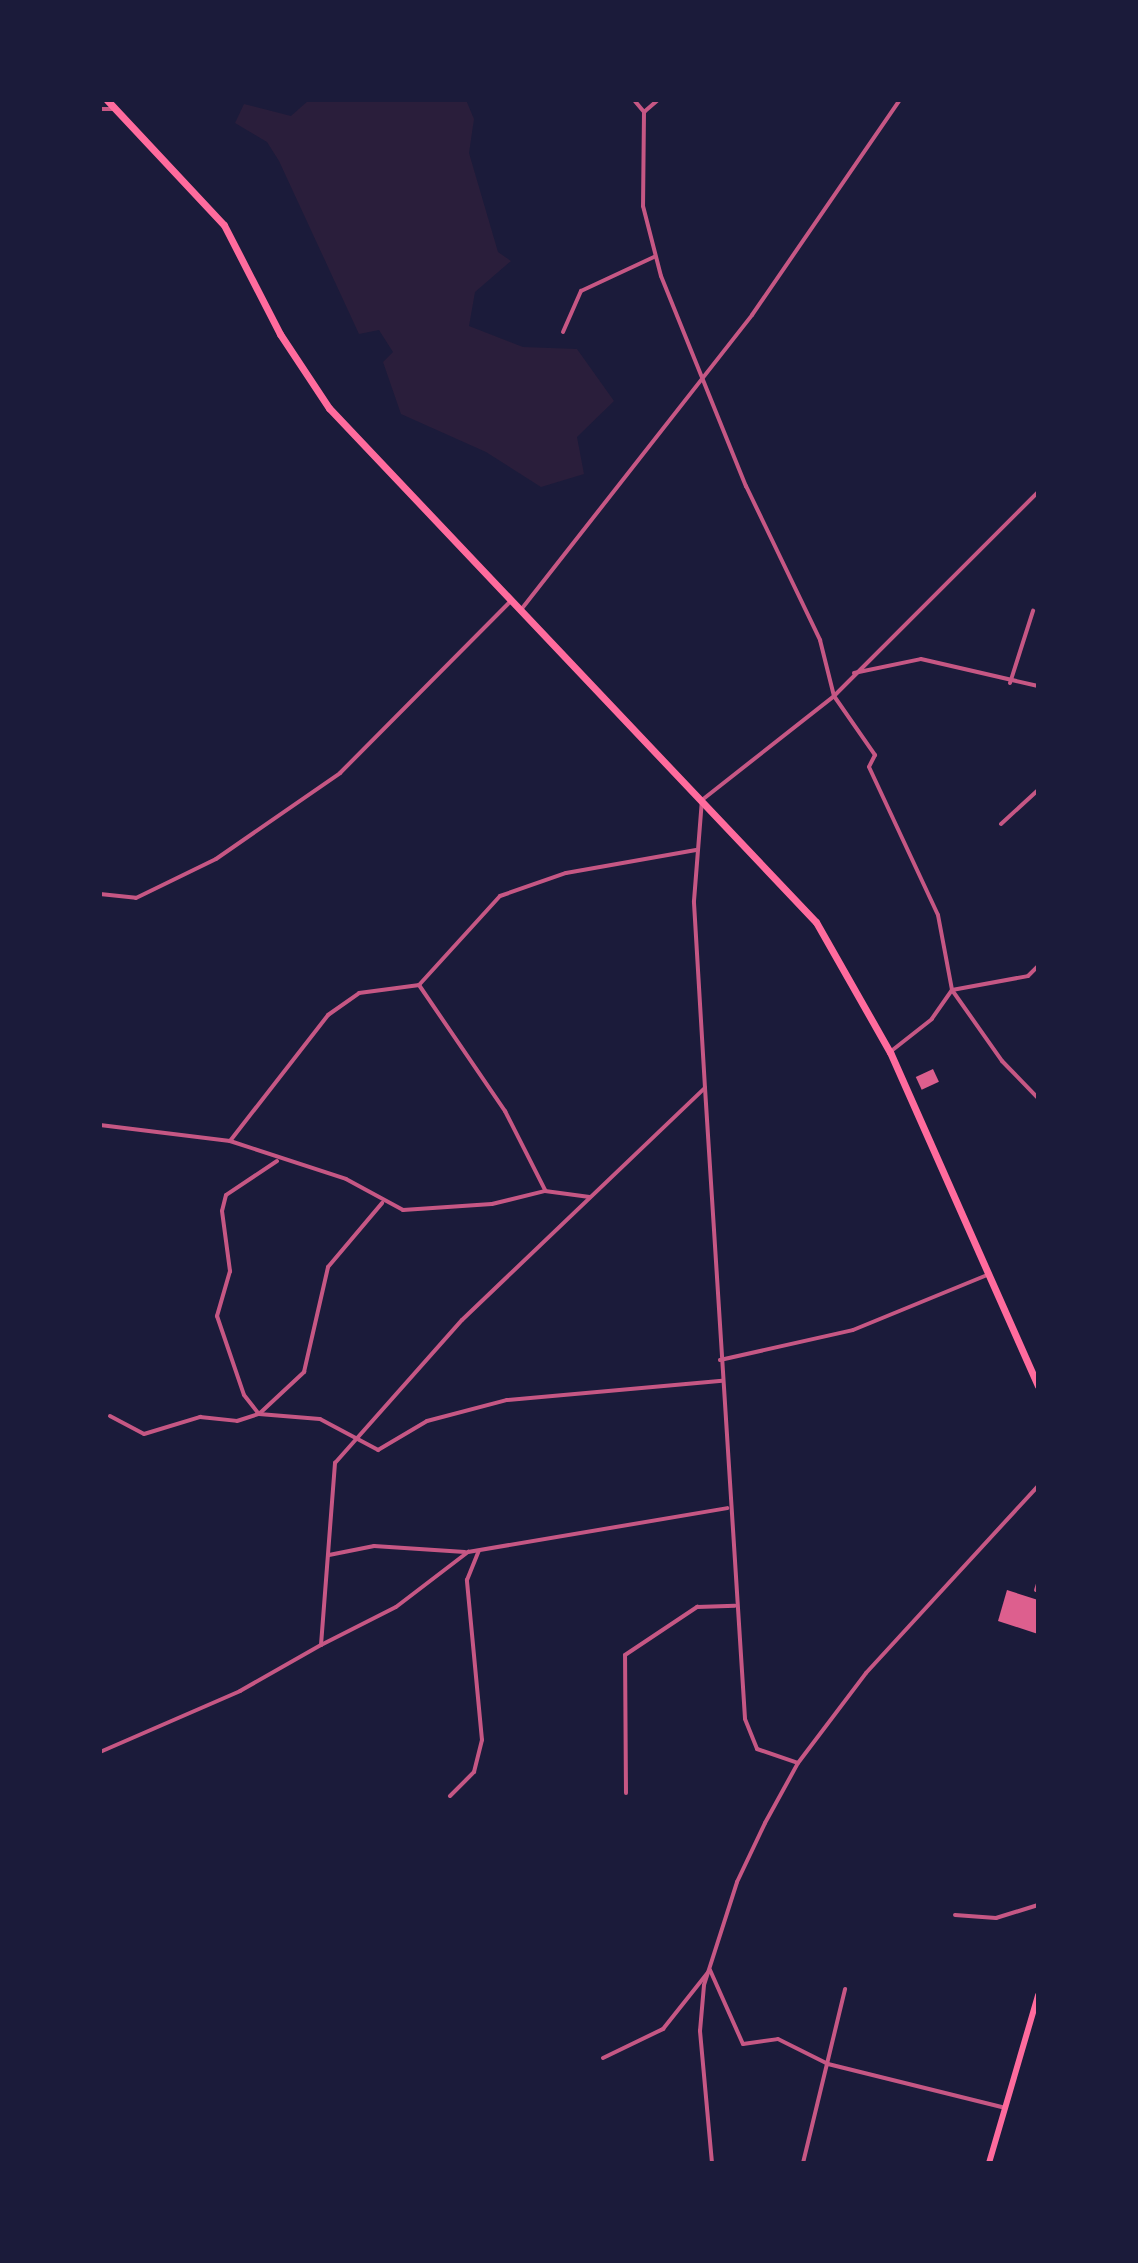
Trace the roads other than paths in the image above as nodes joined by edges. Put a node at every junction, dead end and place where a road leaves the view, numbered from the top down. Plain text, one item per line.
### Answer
1 (107, 100) edge
2 (634, 100) edge
3 (644, 100) edge
4 (658, 100) edge
5 (900, 100) edge
6 (100, 109) edge
7 (115, 109) junction
8 (643, 110) junction
9 (654, 257) junction
10 (563, 332) dead end
11 (703, 377) junction
12 (1038, 492) edge
13 (511, 601) junction
14 (520, 611) junction
15 (1033, 611) dead end
16 (854, 673) junction
17 (1010, 683) junction
18 (1038, 686) edge
19 (834, 696) junction
20 (1038, 790) edge
21 (702, 800) junction
22 (1001, 824) dead end
23 (696, 850) junction
24 (100, 894) edge
25 (1038, 966) edge
26 (419, 985) junction
27 (952, 990) junction
28 (890, 1052) junction
29 (705, 1088) junction
30 (1038, 1098) edge
31 (100, 1125) edge
32 (230, 1141) junction
33 (277, 1161) junction
34 (545, 1191) junction
35 (590, 1197) junction
36 (382, 1203) junction
37 (987, 1275) junction
38 (720, 1360) junction
39 (722, 1381) junction
40 (1038, 1386) edge
41 (259, 1414) junction
42 (110, 1416) dead end
43 (357, 1435) junction
44 (1038, 1486) edge
45 (728, 1508) junction
46 (479, 1551) junction
47 (468, 1552) junction
48 (329, 1555) junction
49 (735, 1606) junction
50 (321, 1645) junction
51 (100, 1752) edge
52 (798, 1763) junction
53 (626, 1793) dead end
54 (450, 1796) dead end
55 (1038, 1905) edge
56 (955, 1915) dead end
57 (710, 1970) junction
58 (845, 1989) dead end
59 (1038, 1995) edge
60 (1036, 2004) edge
61 (603, 2058) dead end
62 (828, 2064) junction
63 (1006, 2108) junction
64 (712, 2163) edge
65 (803, 2163) edge
66 (989, 2163) edge

1 - 7 highway
2 - 8 street
3 - 8 street
4 - 8 street
5 - 11 street
6 - 7 street
7 - 13 highway
8 - 9 street
9 - 10 street
9 - 11 street
11 - 14 street
11 - 19 street
12 - 16 street
13 - 14 highway
13 - 24 street
14 - 21 highway
15 - 17 street
16 - 17 street
16 - 19 street
17 - 18 street
19 - 21 street
19 - 27 street
20 - 22 street
21 - 23 street
21 - 28 highway
23 - 26 street
23 - 29 street
25 - 27 street
26 - 32 street
26 - 34 street
27 - 28 street
27 - 30 street
28 - 37 highway
29 - 35 street
29 - 38 street
31 - 32 street
32 - 33 street
33 - 36 street
33 - 41 street
34 - 35 street
34 - 36 street
35 - 43 street
36 - 41 street
37 - 38 street
37 - 40 highway
38 - 39 street
39 - 43 street
39 - 45 street
41 - 42 street
41 - 43 street
43 - 48 street
44 - 52 street
45 - 46 street
45 - 49 street
46 - 47 street
46 - 54 street
47 - 48 street
47 - 50 street
48 - 50 street
49 - 52 street
49 - 53 street
50 - 51 street
52 - 57 street
55 - 56 street
57 - 61 street
57 - 62 street
57 - 64 street
58 - 62 street
59 - 60 main road
60 - 63 main road
62 - 63 street
62 - 65 street
63 - 66 main road

